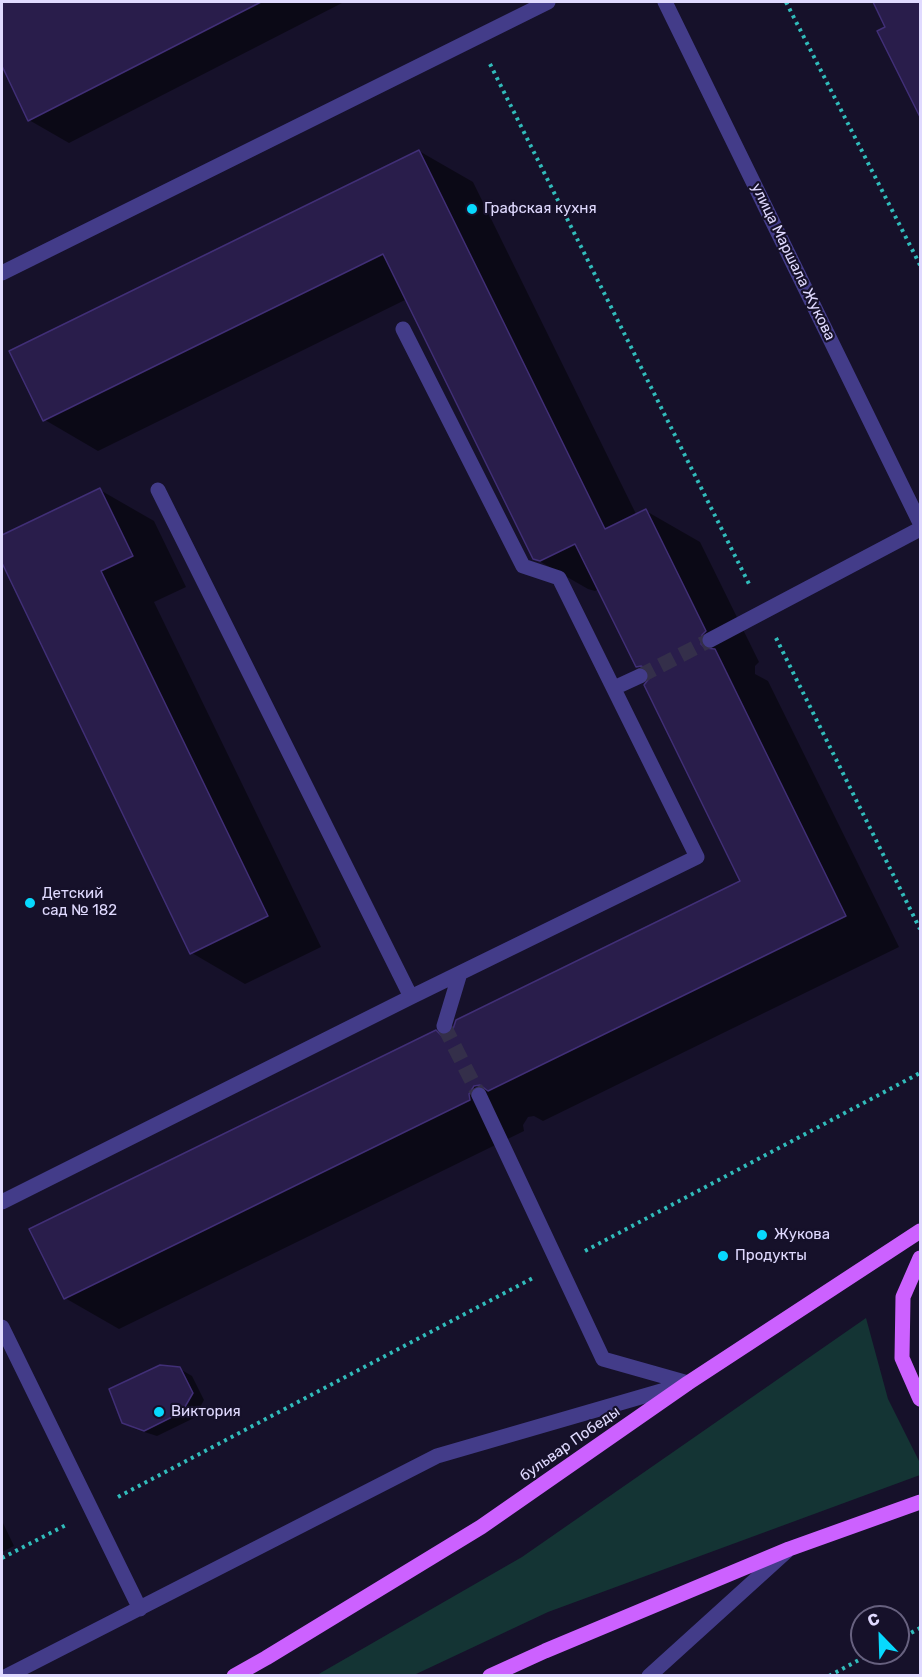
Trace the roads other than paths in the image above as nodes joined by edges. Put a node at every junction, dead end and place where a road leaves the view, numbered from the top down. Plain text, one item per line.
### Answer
1 (548, 2) edge
2 (665, 2) edge
3 (2, 273) edge
4 (403, 329) dead end
5 (158, 490) dead end
6 (921, 523) edge
7 (921, 530) edge
8 (711, 640) tunnel mouth
9 (640, 676) tunnel mouth
10 (614, 688) junction
11 (460, 974) junction
12 (411, 997) junction
13 (444, 1026) tunnel mouth
14 (479, 1095) tunnel mouth
15 (2, 1202) edge
16 (921, 1231) edge
17 (921, 1258) edge
18 (2, 1327) edge
19 (688, 1383) junction
20 (921, 1399) edge
21 (921, 1502) edge
22 (789, 1549) junction
23 (140, 1609) junction
24 (7, 1676) edge
25 (234, 1676) edge
26 (490, 1676) edge
27 (649, 1676) edge

1 - 3 street
2 - 6 street, улица Маршала Жукова
4 - 10 street
5 - 12 street
7 - 8 street
9 - 10 street
10 - 11 street
11 - 12 street
11 - 13 street
12 - 15 street
14 - 19 street
16 - 19 main road, бульвар Победы
17 - 20 main road
18 - 23 street
19 - 23 street
19 - 25 main road, бульвар Победы
21 - 22 main road
22 - 26 main road
22 - 27 street
23 - 24 street

